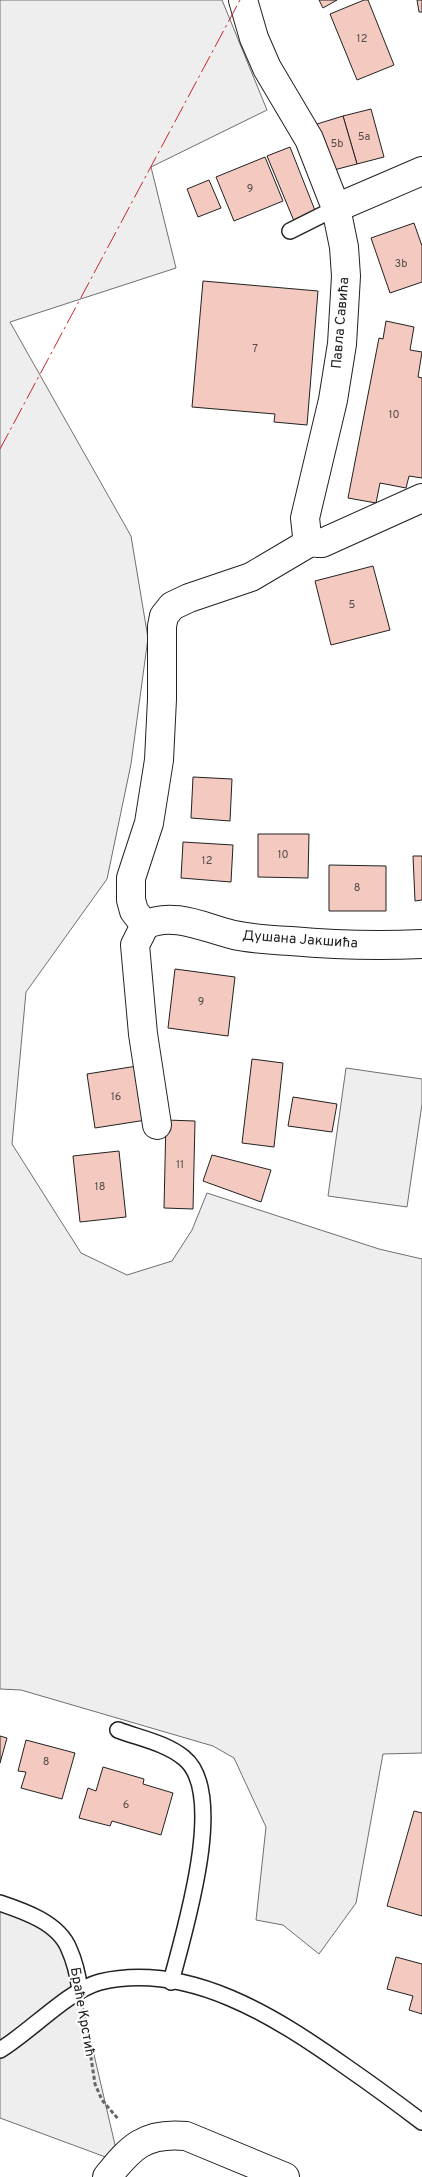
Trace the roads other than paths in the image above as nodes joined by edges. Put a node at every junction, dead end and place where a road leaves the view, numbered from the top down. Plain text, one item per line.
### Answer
1 (243, 0) edge
2 (422, 171) edge
3 (336, 208) junction
4 (290, 231) dead end
5 (422, 498) edge
6 (312, 540) junction
7 (145, 925) junction
8 (422, 944) edge
9 (157, 1125) dead end
10 (118, 1730) dead end
11 (0, 1903) edge
12 (171, 1982) junction
13 (80, 1990) junction
14 (0, 2050) edge
15 (422, 2122) edge
16 (113, 2170) edge
17 (284, 2177) edge

1 - 3 street, Павла Савића
2 - 3 street
3 - 4 lane
3 - 6 street, Павла Савића
5 - 6 street
6 - 7 street
7 - 8 street, Душана Јакшића
7 - 9 street
10 - 12 lane
11 - 13 lane, Браће Крстић
12 - 13 lane
12 - 15 lane
13 - 14 lane
16 - 17 street

